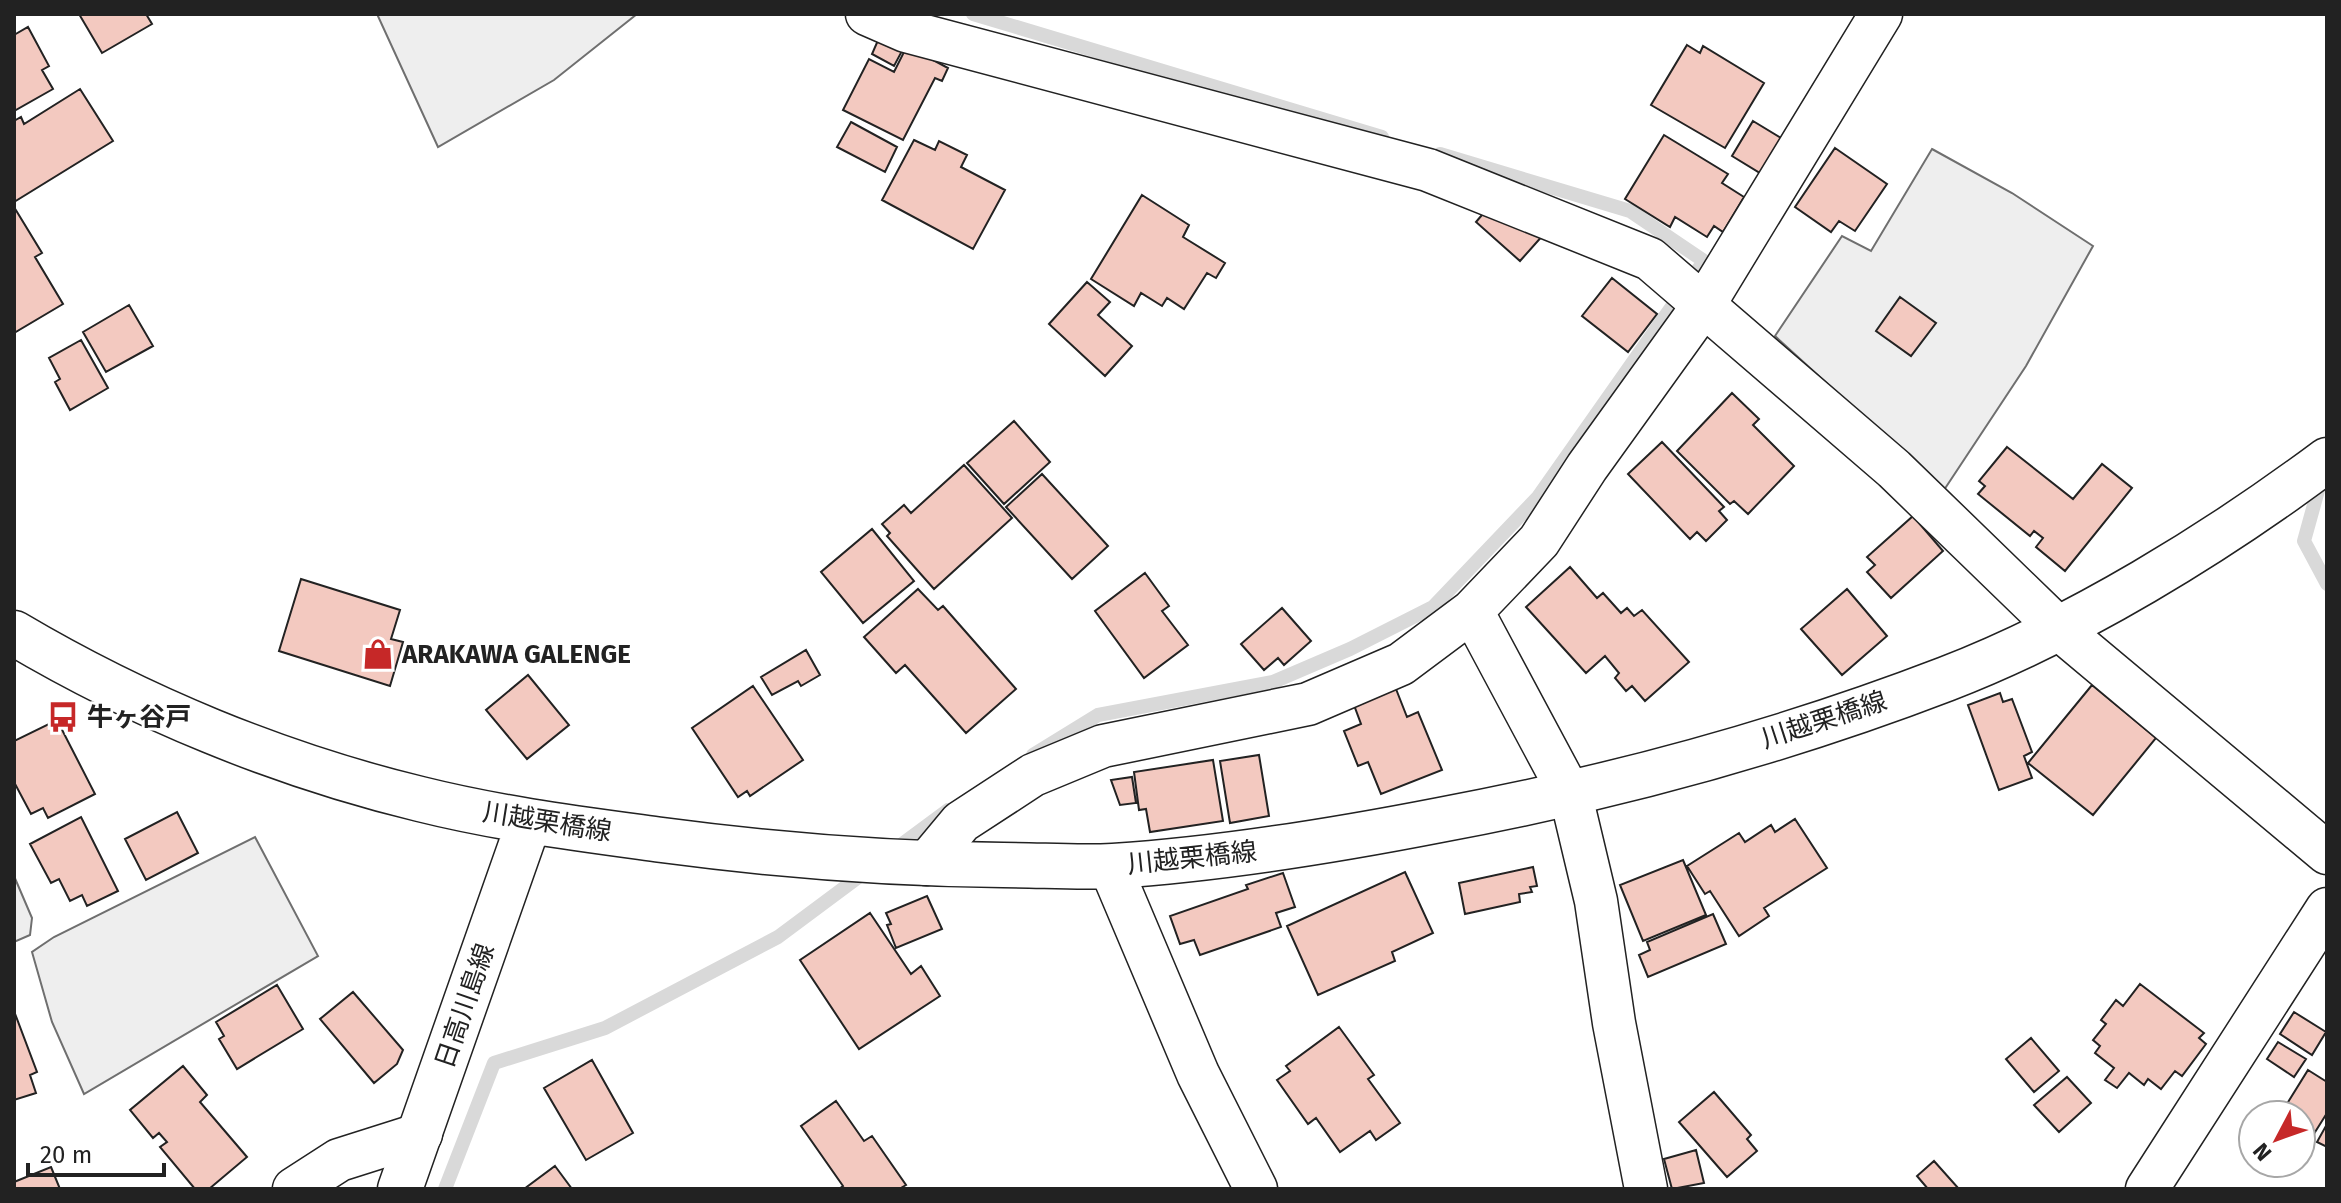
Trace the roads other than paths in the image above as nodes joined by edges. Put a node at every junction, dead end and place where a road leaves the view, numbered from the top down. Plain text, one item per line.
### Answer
1 (867, 14) edge
2 (1881, 14) edge
3 (1705, 303) junction
4 (2327, 460) edge
5 (1472, 611) junction
6 (2058, 628) junction
7 (14, 633) edge
8 (1571, 796) junction
9 (529, 822) junction
10 (2327, 853) edge
11 (926, 864) junction
12 (1110, 866) junction
13 (2327, 909) edge
14 (421, 1134) junction
15 (294, 1189) edge
16 (400, 1189) edge
17 (1256, 1189) edge
18 (1646, 1189) edge
19 (2147, 1189) edge

1 - 3 street
2 - 3 street
3 - 5 street
3 - 6 street
4 - 6 main road, 川越栗橋線
5 - 8 street
5 - 11 street
6 - 8 main road, 川越栗橋線
6 - 10 street
7 - 9 main road, 川越栗橋線
8 - 12 main road, 川越栗橋線
8 - 18 street
9 - 11 main road, 川越栗橋線
9 - 14 main road, 日高川島線
11 - 12 main road, 川越栗橋線
12 - 17 street
13 - 19 street
14 - 15 street
14 - 16 main road, 日高川島線

